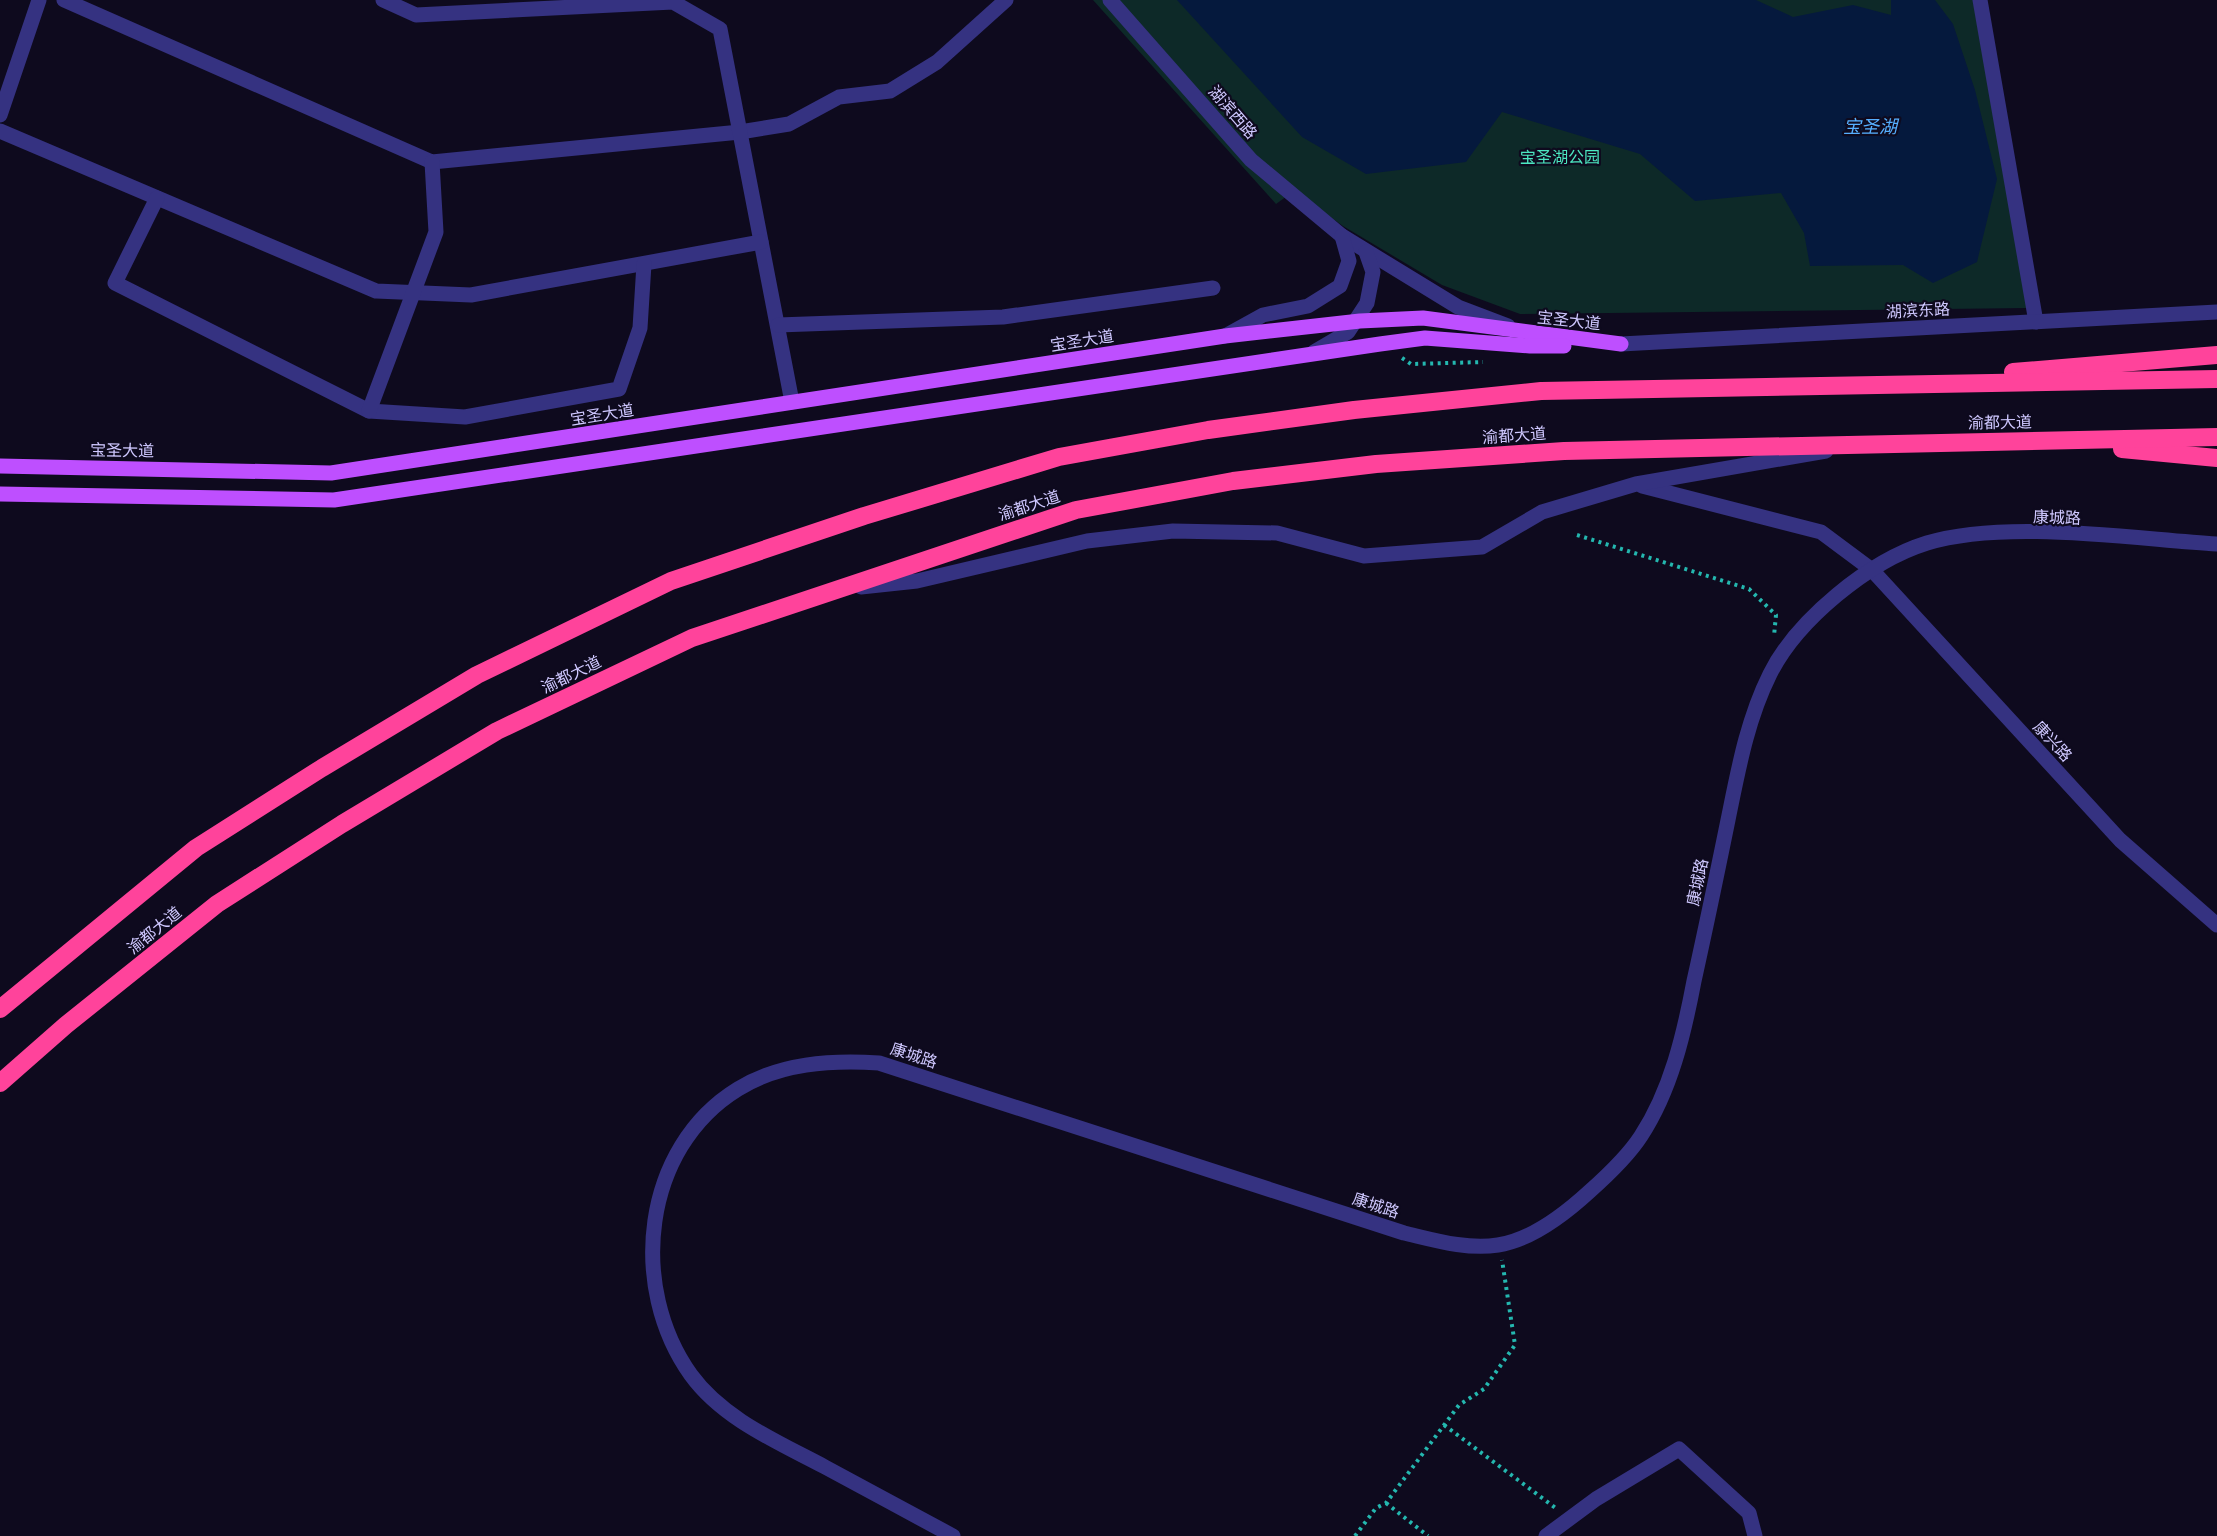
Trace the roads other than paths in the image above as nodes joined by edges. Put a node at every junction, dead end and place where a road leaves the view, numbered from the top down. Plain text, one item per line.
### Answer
1 (39, 0) edge
2 (64, 0) edge
3 (383, 0) edge
4 (1006, 0) edge
5 (1110, 0) edge
6 (1980, 0) edge
7 (0, 114) edge
8 (0, 131) edge
9 (740, 132) junction
10 (432, 162) junction
11 (157, 198) junction
12 (1341, 236) junction
13 (761, 242) junction
14 (1366, 252) junction
15 (644, 264) junction
16 (1213, 288) dead end
17 (414, 293) junction
18 (2217, 312) edge
19 (1355, 321) junction
20 (2036, 322) junction
21 (778, 325) junction
22 (1527, 333) junction
23 (1225, 336) junction
24 (1621, 344) junction
25 (1314, 352) junction
26 (2217, 355) edge
27 (2217, 379) edge
28 (1861, 386) junction
29 (792, 402) junction
30 (369, 411) junction
31 (2217, 437) edge
32 (2034, 441) junction
33 (1865, 444) junction
34 (2217, 458) edge
35 (0, 466) edge
36 (1636, 484) junction
37 (0, 494) edge
38 (2217, 544) edge
39 (1872, 570) junction
40 (831, 591) junction
41 (2217, 925) edge
42 (0, 1009) edge
43 (0, 1083) edge
44 (953, 1536) edge
45 (1546, 1536) edge
46 (1755, 1536) edge

1 - 7 street
2 - 10 street
3 - 9 street
4 - 9 street
5 - 12 street, 湖滨西路
6 - 20 street
8 - 11 street
9 - 10 street
9 - 13 street
10 - 17 street
11 - 17 street
11 - 30 street
12 - 14 street, 湖滨西路
12 - 23 street
13 - 15 street
13 - 21 street
14 - 19 street
14 - 22 street, 湖滨西路
15 - 17 street
15 - 30 street
16 - 21 street
17 - 30 street
18 - 20 street, 湖滨东路
19 - 22 main road, 宝圣大道
19 - 23 main road, 宝圣大道
19 - 25 street
20 - 24 street, 湖滨东路
21 - 29 street
22 - 24 main road, 宝圣大道
23 - 29 main road, 宝圣大道
24 - 25 main road, 宝圣大道
25 - 37 main road, 宝圣大道
26 - 28 highway
27 - 28 highway
28 - 42 highway
29 - 35 main road, 宝圣大道
31 - 32 highway, 渝都大道
32 - 33 highway, 渝都大道
32 - 34 highway
33 - 36 street
33 - 40 highway, 渝都大道
36 - 39 street, 康兴路
36 - 40 street
38 - 39 street, 康城路
39 - 41 street, 康兴路
39 - 44 street, 康城路
40 - 43 highway, 渝都大道
45 - 46 street

